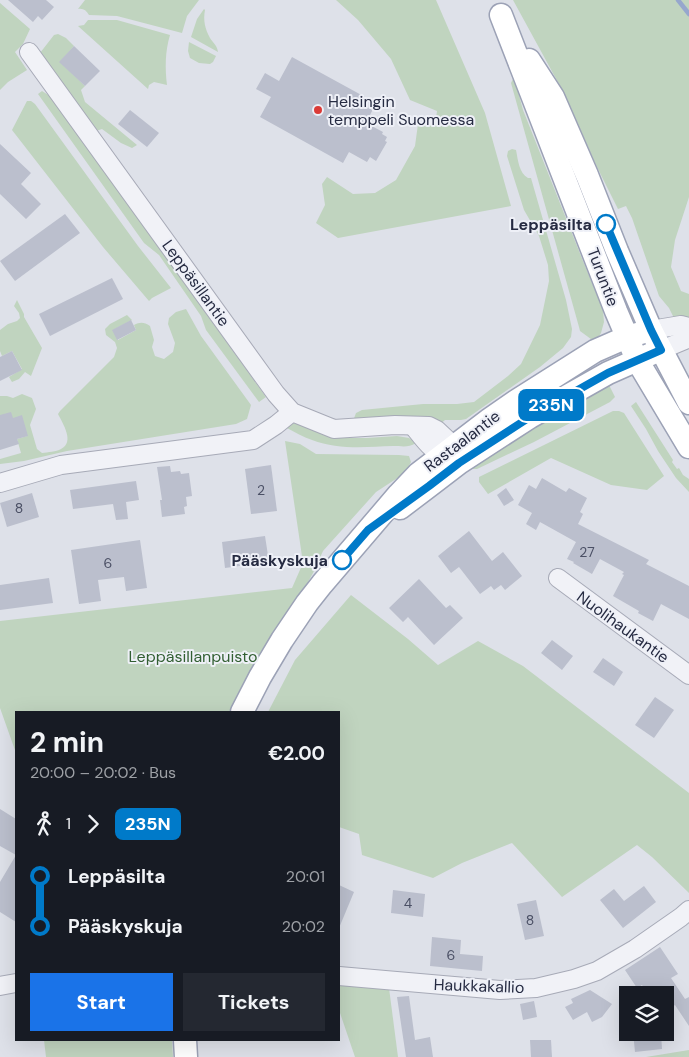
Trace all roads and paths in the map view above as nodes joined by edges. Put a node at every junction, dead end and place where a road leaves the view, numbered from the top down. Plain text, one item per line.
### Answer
1 (496, 8) edge
2 (29, 52) dead end
3 (689, 327) edge
4 (651, 330) junction
5 (627, 337) junction
6 (689, 337) edge
7 (661, 350) junction
8 (637, 360) junction
9 (689, 403) edge
10 (292, 412) junction
11 (689, 446) edge
12 (451, 455) junction
13 (0, 483) edge
14 (558, 578) dead end
15 (689, 675) edge
16 (243, 711) edge
17 (689, 910) edge
18 (340, 976) edge
19 (15, 983) edge
20 (0, 986) edge
21 (185, 1041) edge
22 (186, 1057) edge

1 - 4 main road, Turuntie
1 - 5 main road, Turuntie
2 - 10 street, Leppäsillantie
3 - 4 street
4 - 5 main road, Rastaalantie
4 - 7 main road, Turuntie
5 - 8 main road, Turuntie
5 - 12 main road, Rastaalantie
6 - 7 street
7 - 8 main road, Rastaalantie
7 - 9 main road, Turuntie
8 - 11 main road, Turuntie
8 - 12 main road, Rastaalantie
10 - 12 street, Leppäsillantie
10 - 13 street
12 - 16 main road, Rastaalantie
14 - 15 street, Nuolihaukantie
17 - 18 street, Haukkakallio
19 - 20 street
21 - 22 main road

